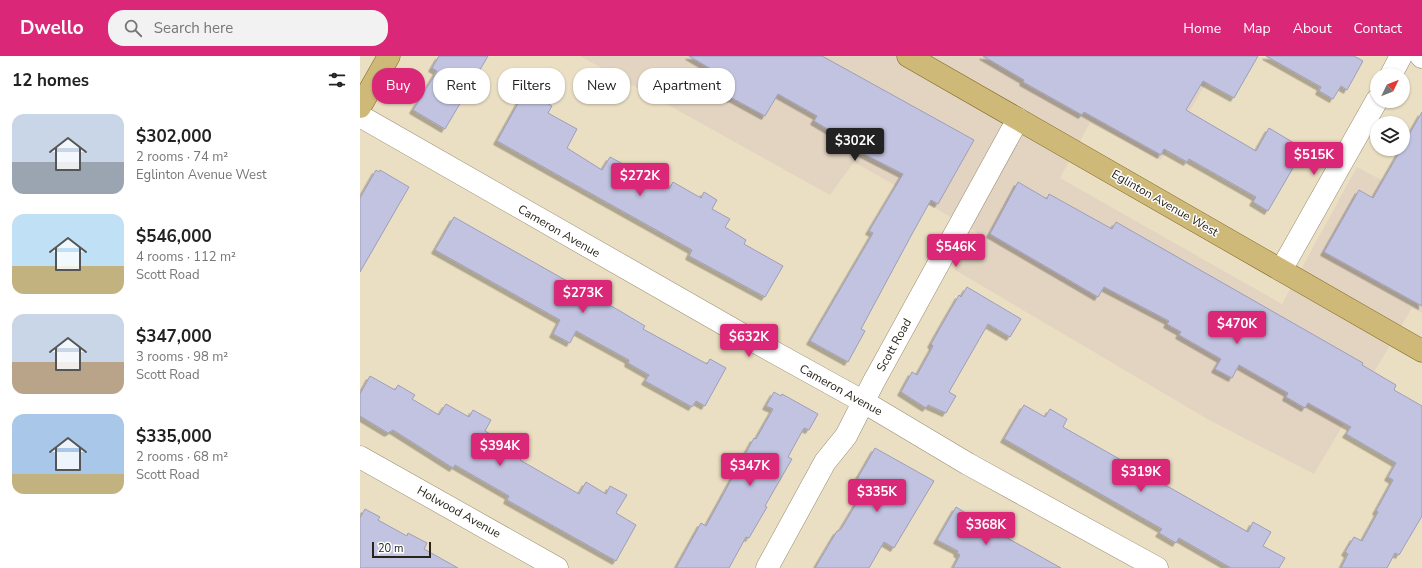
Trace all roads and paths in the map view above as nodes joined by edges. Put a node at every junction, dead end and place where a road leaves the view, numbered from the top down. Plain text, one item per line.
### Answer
1 (389, 56) edge
2 (908, 56) edge
3 (1402, 56) edge
4 (1395, 68) edge
5 (360, 107) edge
6 (1372, 108) edge
7 (360, 116) edge
8 (1018, 119) junction
9 (1281, 270) junction
10 (1422, 352) edge
11 (864, 402) junction
12 (360, 457) edge
13 (557, 568) edge
14 (767, 568) edge
15 (1157, 568) edge

1 - 5 main road
2 - 8 main road, Eglinton Avenue West
3 - 4 street
6 - 9 street
7 - 11 street, Cameron Avenue
8 - 9 main road, Eglinton Avenue West
8 - 11 street, Scott Road
9 - 10 main road, Eglinton Avenue West
11 - 14 street, Scott Road
11 - 15 street, Cameron Avenue
12 - 13 street, Holwood Avenue

